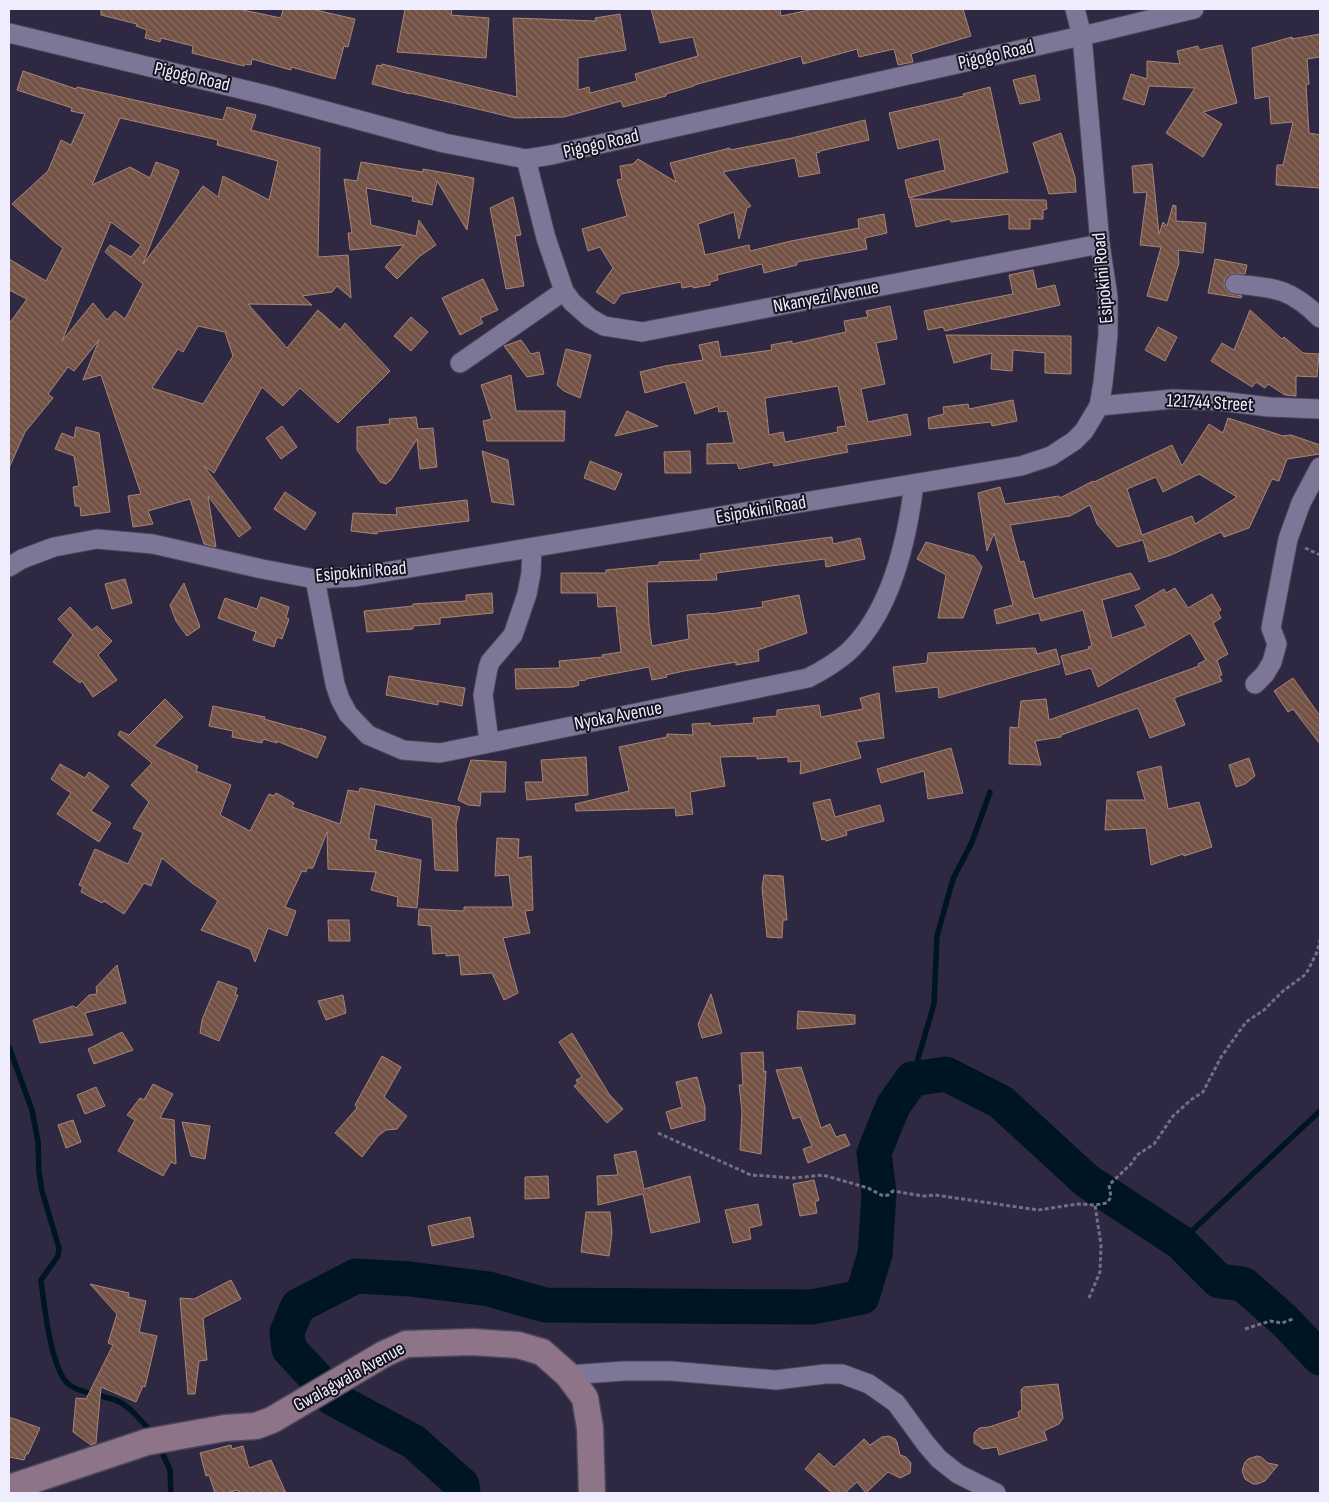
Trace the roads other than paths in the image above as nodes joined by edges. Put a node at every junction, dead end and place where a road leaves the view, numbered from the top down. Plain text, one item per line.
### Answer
1 (1075, 9) edge
2 (1194, 9) edge
3 (9, 33) edge
4 (1082, 36) junction
5 (526, 159) junction
6 (1100, 244) junction
7 (1235, 284) dead end
8 (564, 291) junction
9 (1318, 308) edge
10 (460, 363) dead end
11 (1100, 406) junction
12 (1320, 409) edge
13 (1320, 467) edge
14 (914, 484) junction
15 (532, 548) junction
16 (9, 567) edge
17 (315, 579) junction
18 (1255, 684) dead end
19 (489, 742) junction
20 (568, 1375) junction
21 (9, 1488) edge
22 (592, 1493) edge
23 (996, 1493) edge

1 - 4 street, Esipokini Road
2 - 4 street, Pigogo Road
3 - 5 street, Pigogo Road
4 - 5 street, Pigogo Road
4 - 6 street, Esipokini Road
5 - 8 street, Nkanyezi Avenue
6 - 8 street, Nkanyezi Avenue
6 - 11 street, Esipokini Road
7 - 9 street
8 - 10 street
11 - 12 street, 121744 Street
11 - 14 street, Esipokini Road
13 - 18 street
14 - 15 street, Esipokini Road
14 - 19 street, Nyoka Avenue
15 - 17 street, Esipokini Road
15 - 19 street
16 - 17 street, Esipokini Road
17 - 19 street, Nyoka Avenue
20 - 21 street, Gwalagwala Avenue
20 - 22 street, Gwalagwala Avenue
20 - 23 street

